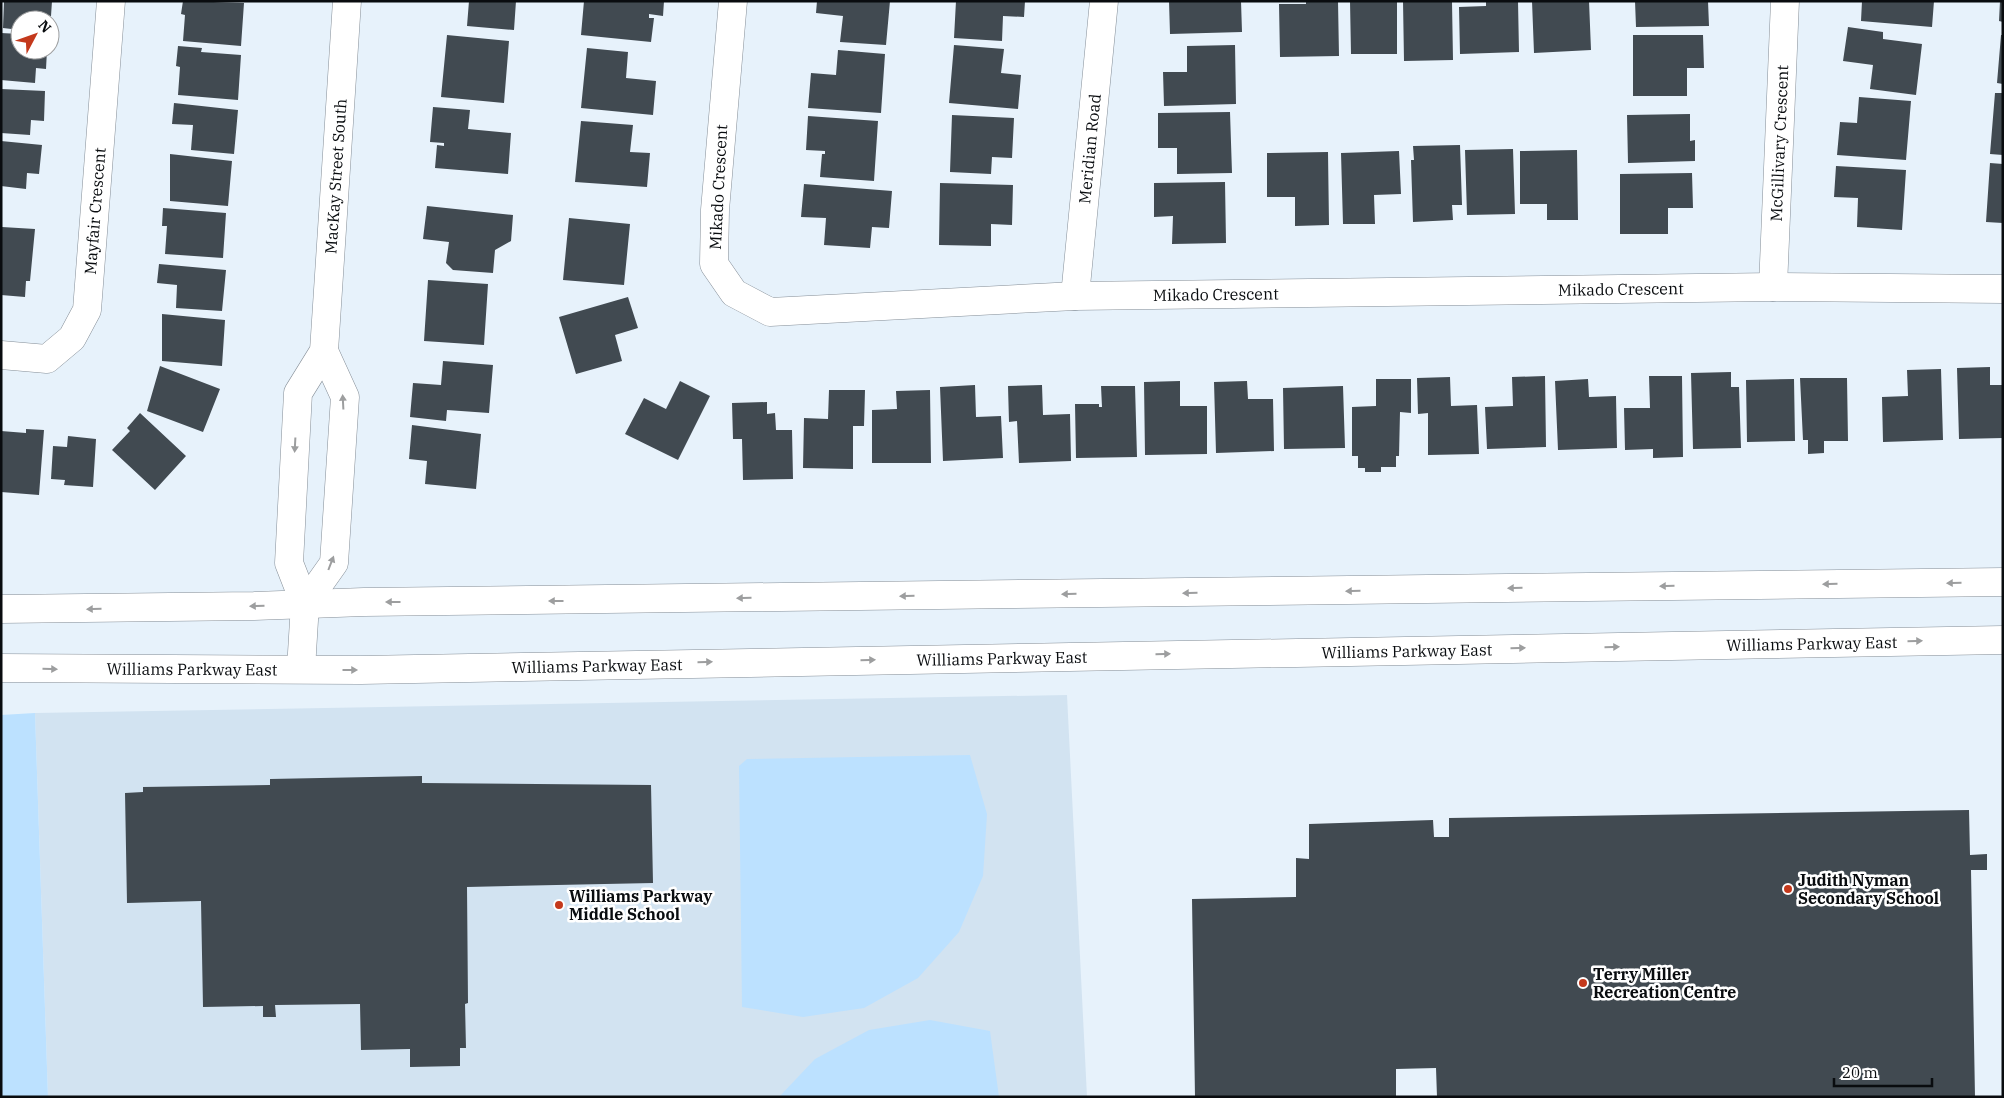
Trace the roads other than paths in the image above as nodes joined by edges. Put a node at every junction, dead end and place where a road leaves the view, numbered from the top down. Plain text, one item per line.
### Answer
1 (111, 1) edge
2 (347, 1) edge
3 (733, 1) edge
4 (1104, 1) edge
5 (1785, 1) edge
6 (1774, 287) junction
7 (2003, 290) edge
8 (1075, 296) junction
9 (324, 350) junction
10 (1, 355) edge
11 (2003, 582) edge
12 (306, 604) junction
13 (1, 609) edge
14 (2003, 640) edge
15 (1, 668) edge
16 (301, 669) junction

1 - 10 main road, Mayfair Crescent
2 - 9 main road, MacKay Street South
3 - 8 main road, Mikado Crescent
4 - 8 main road, Meridian Road
5 - 6 main road, McGillivary Crescent
6 - 7 main road, Mikado Crescent
6 - 8 main road, Mikado Crescent
9 -> 12 main road, MacKay Street South
12 -> 9 main road, MacKay Street South
11 -> 12 main road
12 -> 13 main road
12 - 16 main road, MacKay Street South
16 -> 14 main road, Williams Parkway East
15 -> 16 main road, Williams Parkway East

